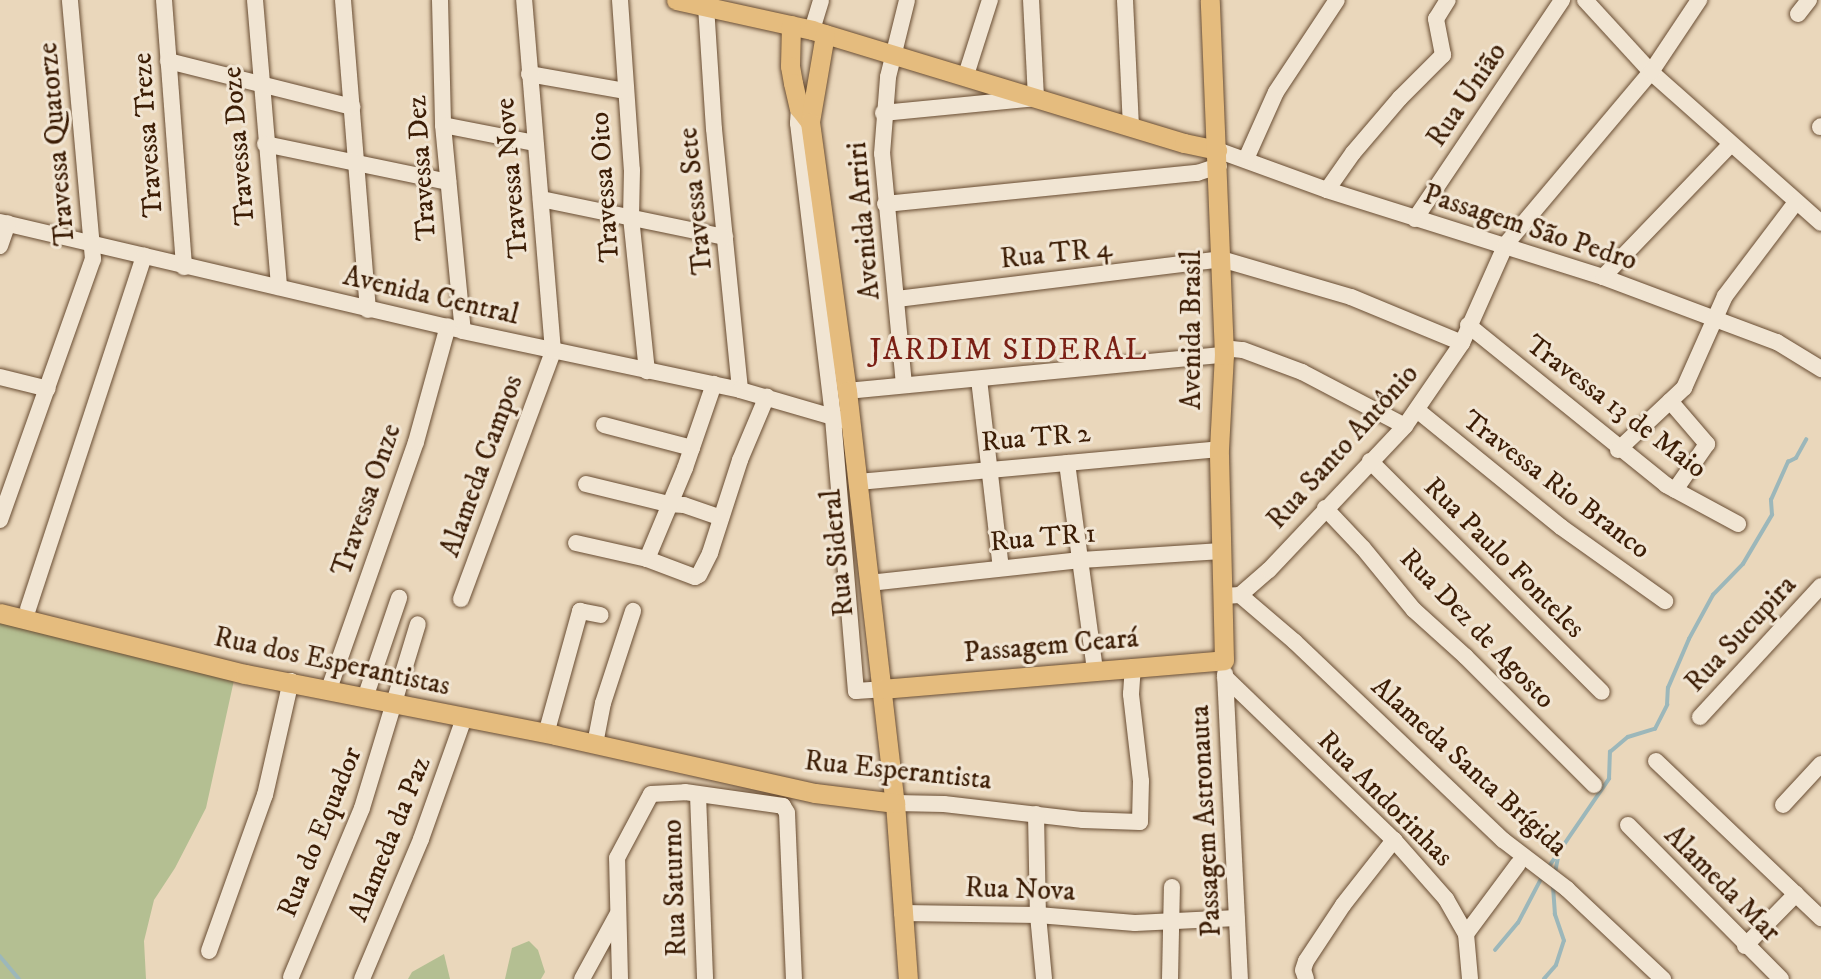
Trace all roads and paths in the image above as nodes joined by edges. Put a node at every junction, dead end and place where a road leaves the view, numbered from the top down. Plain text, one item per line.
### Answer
1 (70, 0) edge
2 (163, 0) edge
3 (254, 0) edge
4 (342, 0) edge
5 (440, 0) edge
6 (524, 0) edge
7 (620, 0) edge
8 (676, 0) edge
9 (821, 0) edge
10 (907, 0) edge
11 (989, 0) edge
12 (1031, 0) edge
13 (1125, 0) edge
14 (1210, 0) edge
15 (1336, 0) edge
16 (1448, 0) edge
17 (1562, 0) edge
18 (1585, 0) edge
19 (1699, 0) edge
20 (1809, 0) edge
21 (706, 6) junction
22 (736, 6) edge
23 (1798, 14) dead end
24 (791, 25) junction
25 (819, 32) junction
26 (894, 54) junction
27 (168, 61) junction
28 (1651, 72) junction
29 (529, 74) junction
30 (966, 75) junction
31 (260, 86) junction
32 (625, 91) junction
33 (1037, 98) junction
34 (352, 107) junction
35 (883, 113) junction
36 (805, 115) junction
37 (443, 125) junction
38 (1131, 127) junction
39 (535, 143) junction
40 (265, 144) junction
41 (1730, 145) junction
42 (1218, 158) junction
43 (1246, 159) junction
44 (358, 161) junction
45 (448, 181) junction
46 (1327, 190) junction
47 (541, 199) junction
48 (1796, 202) junction
49 (885, 204) junction
50 (631, 217) junction
51 (1415, 219) junction
52 (4, 223) edge
53 (1821, 223) edge
54 (725, 237) junction
55 (94, 243) junction
56 (1506, 244) junction
57 (0, 246) edge
58 (144, 256) junction
59 (1221, 259) junction
60 (184, 267) junction
61 (1603, 277) junction
62 (279, 288) junction
63 (897, 299) junction
64 (368, 310) junction
65 (1714, 318) junction
66 (1468, 325) junction
67 (455, 329) junction
68 (1462, 343) junction
69 (553, 351) junction
70 (1224, 351) junction
71 (1819, 363) edge
72 (647, 371) junction
73 (0, 377) edge
74 (979, 379) junction
75 (714, 384) junction
76 (904, 385) junction
77 (48, 389) junction
78 (740, 390) junction
79 (847, 391) junction
80 (767, 396) junction
81 (1670, 401) junction
82 (1417, 410) junction
83 (842, 420) junction
84 (604, 425) dead end
85 (1405, 426) junction
86 (692, 448) junction
87 (1219, 449) junction
88 (1618, 450) junction
89 (1370, 461) junction
90 (1068, 463) junction
91 (988, 468) junction
92 (858, 482) junction
93 (586, 485) dead end
94 (1675, 490) junction
95 (668, 505) junction
96 (1325, 508) junction
97 (721, 518) junction
98 (0, 520) edge
99 (1738, 524) dead end
100 (576, 543) dead end
101 (1222, 551) junction
102 (647, 559) junction
103 (1081, 560) junction
104 (1001, 568) junction
105 (869, 583) junction
106 (1821, 586) edge
107 (1231, 595) junction
108 (399, 598) dead end
109 (461, 599) dead end
110 (1665, 601) dead end
111 (28, 609) dead end
112 (633, 611) dead end
113 (0, 613) edge
114 (601, 615) dead end
115 (418, 624) dead end
116 (1133, 667) junction
117 (1225, 668) junction
118 (1095, 671) junction
119 (291, 681) junction
120 (329, 689) junction
121 (882, 689) junction
122 (1601, 692) dead end
123 (365, 698) junction
124 (395, 705) junction
125 (464, 718) junction
126 (1700, 718) dead end
127 (546, 734) junction
128 (595, 744) junction
129 (654, 756) joint
130 (1656, 761) dead end
131 (1821, 764) edge
132 (1594, 785) dead end
133 (698, 795) junction
134 (895, 803) junction
135 (1783, 805) dead end
136 (1036, 814) junction
137 (1628, 825) dead end
138 (1394, 840) junction
139 (1518, 864) dead end
140 (1172, 887) dead end
141 (1796, 894) junction
142 (618, 913) junction
143 (902, 914) junction
144 (1038, 915) junction
145 (1237, 918) junction
146 (1821, 918) edge
147 (1171, 922) junction
148 (1466, 934) junction
149 (1745, 946) junction
150 (209, 951) dead end
151 (291, 977) dead end
152 (362, 979) edge
153 (582, 979) edge
154 (620, 979) edge
155 (705, 979) edge
156 (794, 979) edge
157 (908, 979) edge
158 (1044, 979) edge
159 (1170, 979) edge
160 (1240, 979) edge
161 (1306, 979) edge
162 (1470, 979) edge
163 (1663, 979) edge
164 (1781, 979) edge

1 - 55 street, Travessa Quatorze
2 - 27 street, Travessa Treze
3 - 31 street, Travessa Doze
4 - 34 street
5 - 37 street, Travessa Dez
6 - 29 street, Travessa Nove
7 - 32 street, Travessa Oito
8 - 21 main road
9 - 25 street
10 - 26 street, Avenida Arriri
11 - 30 street
12 - 33 street
13 - 38 street
14 - 42 main road, Avenida Brasil
15 - 43 street
16 - 46 street
17 - 51 street, Rua União
18 - 28 street
19 - 28 street, Rua Santo Antônio
20 - 23 street
21 - 22 main road
21 - 54 street, Travessa Sete
22 - 24 main road
24 - 25 main road
24 - 36 main road, Rua Sideral
25 - 26 main road
25 - 36 main road, Rua Sideral
26 - 30 main road
26 - 35 street, Avenida Arriri
27 - 31 street
27 - 60 street, Travessa Treze
28 - 41 street
28 - 56 street, Rua Santo Antônio
29 - 32 street
29 - 39 street, Travessa Nove
30 - 33 main road
31 - 34 street
31 - 40 street, Travessa Doze
32 - 50 street, Travessa Oito
33 - 35 street
33 - 38 main road
34 - 44 street
35 - 49 street, Avenida Arriri
36 - 79 main road, Rua Sideral
36 - 83 street
37 - 39 street
37 - 45 street, Travessa Dez
38 - 42 main road
39 - 47 street, Travessa Nove
40 - 44 street
40 - 62 street, Travessa Doze
41 - 48 street
41 - 61 street
42 - 43 street, Passagem São Pedro
42 - 49 street
42 - 59 main road, Avenida Brasil
43 - 46 street, Passagem São Pedro
44 - 45 street
44 - 64 street
45 - 67 street, Travessa Dez
46 - 51 street, Passagem São Pedro
47 - 50 street
47 - 69 street, Travessa Nove
48 - 53 street
48 - 65 street
49 - 63 street, Avenida Arriri
50 - 54 street
50 - 72 street, Travessa Oito
51 - 56 street, Passagem São Pedro
52 - 55 street, Avenida Central
52 - 57 street
54 - 78 street, Travessa Sete
55 - 58 street, Avenida Central
55 - 77 street, Travessa Quatorze
56 - 61 street, Passagem São Pedro
56 - 66 street, Rua Santo Antônio
58 - 60 street, Avenida Central
58 - 111 street
59 - 63 street, Rua TR 4
59 - 68 street
59 - 70 main road, Avenida Brasil
60 - 62 street, Avenida Central
61 - 65 street, Passagem São Pedro
62 - 64 street, Avenida Central
63 - 76 street, Avenida Arriri
64 - 67 street, Avenida Central
65 - 71 street, Passagem São Pedro
65 - 81 street
66 - 68 street, Rua Santo Antônio
66 - 88 street, Travessa 13 de Maio
67 - 69 street, Avenida Central
67 - 120 street, Travessa Onze
68 - 82 street, Rua Santo Antônio
69 - 72 street, Avenida Central
69 - 109 street, Alameda Campos
70 - 74 street
70 - 85 street
70 - 87 main road, Avenida Brasil
72 - 75 street, Avenida Central
73 - 77 street
74 - 76 street
74 - 91 street
75 - 78 street, Avenida Central
75 - 86 street
76 - 79 street
77 - 98 street, Travessa Quatorze
78 - 80 street, Avenida Central
79 - 83 main road, Rua Sideral
80 - 83 street, Avenida Central
80 - 97 street
81 - 88 street
81 - 94 street
82 - 85 street, Rua Santo Antônio
82 - 110 street, Travessa Rio Branco
83 - 92 main road, Rua Sideral
83 - 121 street
84 - 86 street
85 - 89 street, Rua Santo Antônio
86 - 95 street
87 - 90 street, Rua TR 2
87 - 101 main road, Avenida Brasil
88 - 94 street, Travessa 13 de Maio
89 - 96 street, Rua Santo Antônio
89 - 122 street, Rua Paulo Fonteles
90 - 91 street, Rua TR 2
90 - 103 street
91 - 92 street, Rua TR 2
91 - 104 street
92 - 105 main road, Rua Sideral
93 - 95 street
94 - 99 street, Travessa 13 de Maio
95 - 97 street
95 - 102 street
96 - 107 street, Rua Santo Antônio
96 - 132 street, Rua Dez de Agosto
97 - 102 street
100 - 102 street
101 - 103 street, Rua TR 1
101 - 107 main road, Avenida Brasil
103 - 104 street, Rua TR 1
103 - 118 street
104 - 105 street, Rua TR 1
105 - 121 main road, Rua Sideral
106 - 126 street, Rua Sucupira
107 - 117 main road, Avenida Brasil
107 - 163 street, Alameda Santa Brígida
108 - 123 street
112 - 128 street
113 - 119 main road, Rua dos Esperantistas
114 - 127 street
115 - 124 street
116 - 117 main road, Passagem Ceará
116 - 118 main road, Passagem Ceará
116 - 136 street, Rua Esperantista
117 - 138 street, Rua Andorinhas
117 - 145 street, Passagem Astronauta
118 - 121 main road, Passagem Ceará
119 - 120 main road, Rua dos Esperantistas
119 - 150 street
120 - 123 main road, Rua dos Esperantistas
121 - 134 main road, Rua Sideral
123 - 124 main road, Rua dos Esperantistas
124 - 125 main road, Rua dos Esperantistas
124 - 151 street, Rua do Equador
125 - 127 main road, Rua dos Esperantistas
125 - 152 street, Alameda da Paz
127 - 128 main road, Rua dos Esperantistas
128 - 129 main road, Rua dos Esperantistas
129 - 134 main road, Rua Esperantista
130 - 141 street
131 - 135 street
133 - 142 street
133 - 155 street, Rua Saturno
133 - 156 street
134 - 136 street, Rua Esperantista
134 - 143 main road, Rua Sideral
136 - 144 street
137 - 149 street, Alameda Mar
138 - 148 street, Rua Andorinhas
138 - 161 street
139 - 148 street
140 - 147 street
141 - 146 street
141 - 149 street
142 - 153 street
142 - 154 street
143 - 144 street, Rua Nova
143 - 157 main road, Rua Sideral
144 - 147 street, Rua Nova
144 - 158 street
145 - 147 street, Rua Nova
145 - 160 street, Passagem Astronauta
147 - 159 street
148 - 162 street, Rua Andorinhas
149 - 164 street, Alameda Mar

